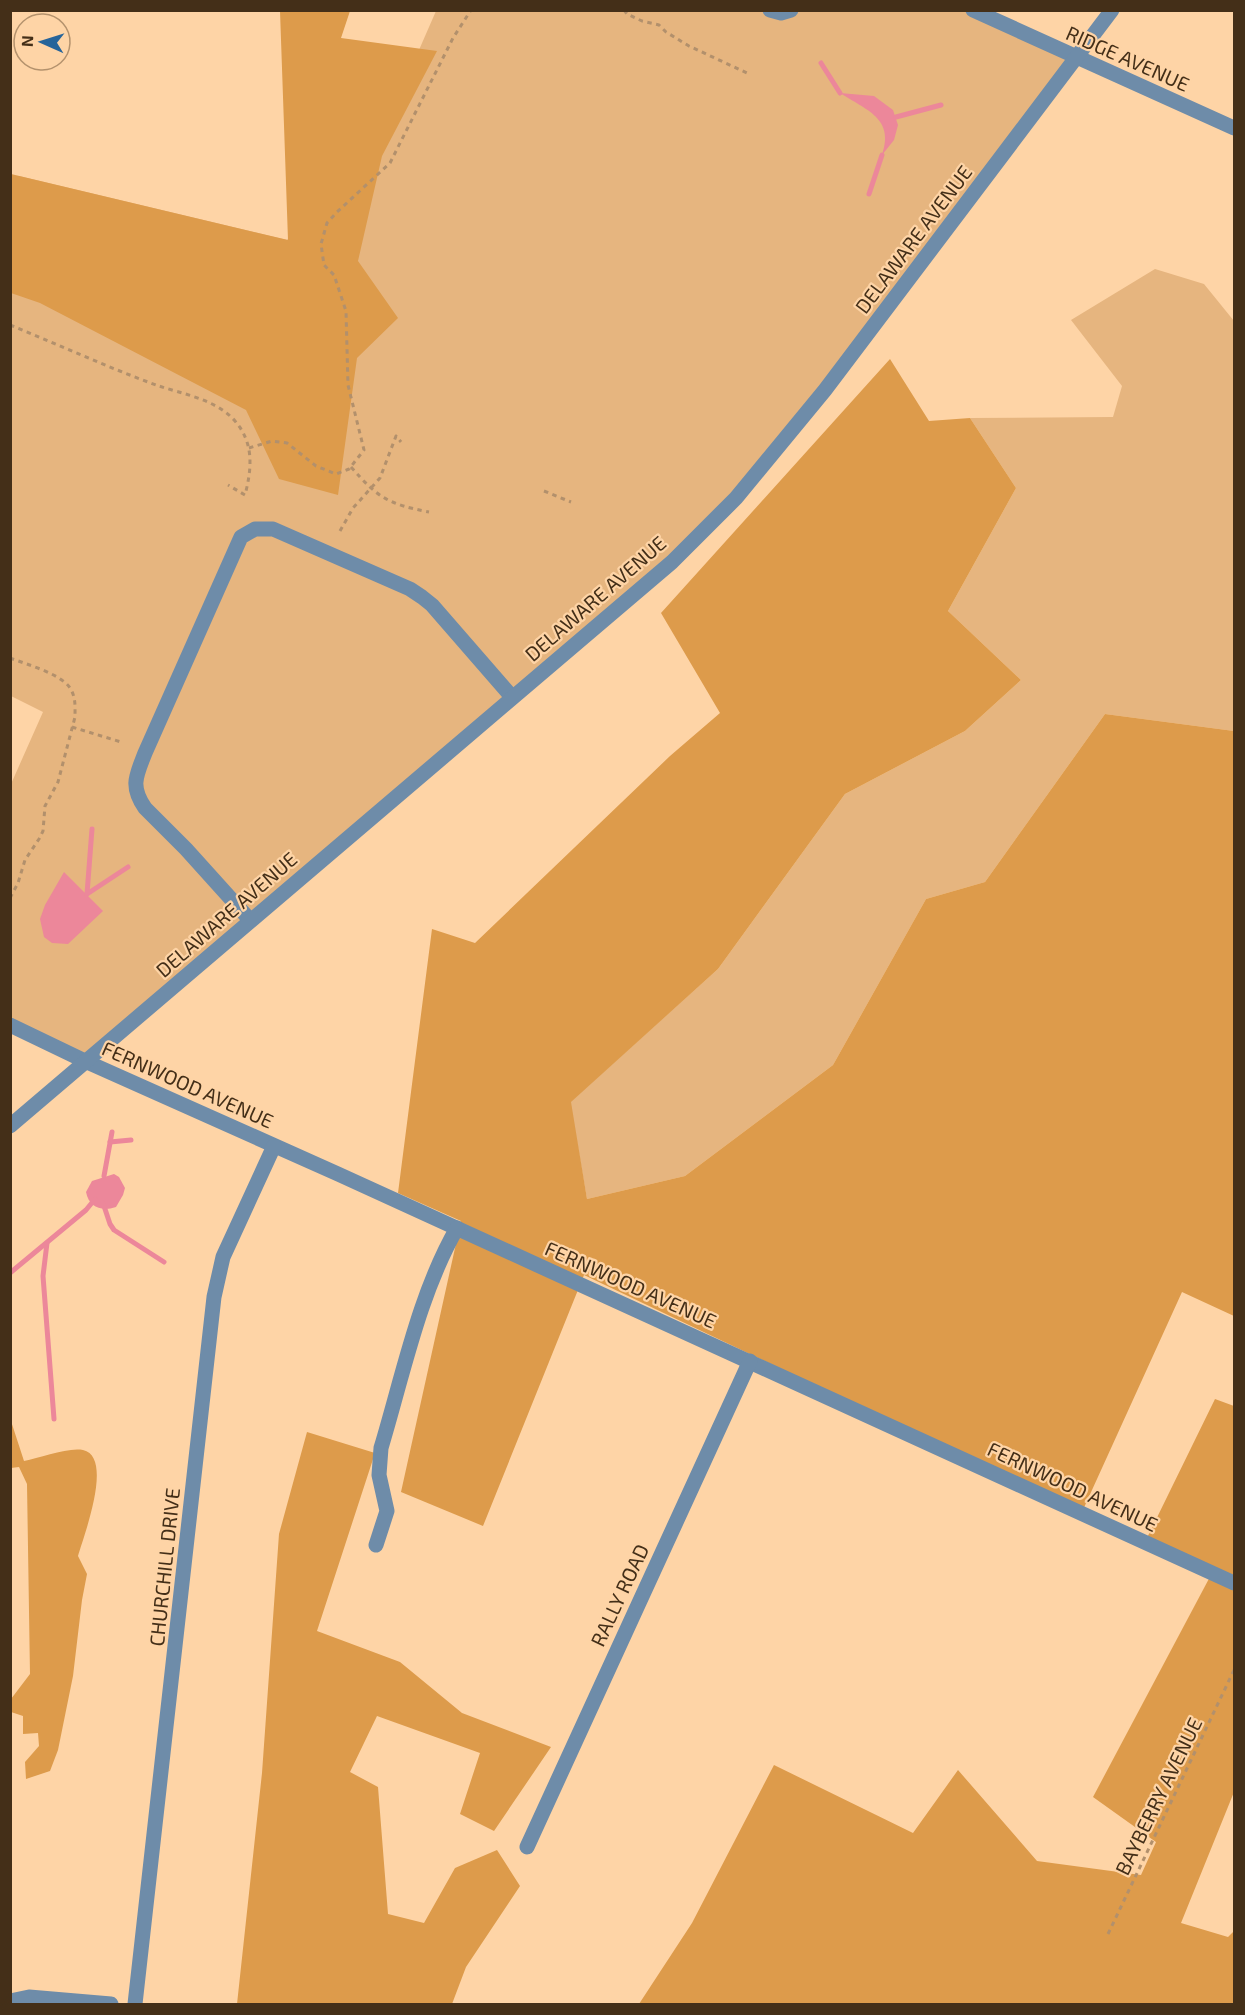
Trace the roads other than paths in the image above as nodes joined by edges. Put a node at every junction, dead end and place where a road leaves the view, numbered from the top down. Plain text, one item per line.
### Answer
1 (771, 10) edge
2 (791, 10) edge
3 (973, 10) edge
4 (1112, 10) edge
5 (1075, 58) junction
6 (1234, 128) edge
7 (512, 697) junction
8 (250, 920) junction
9 (10, 1025) edge
10 (87, 1062) junction
11 (10, 1126) edge
12 (274, 1146) junction
13 (457, 1228) junction
14 (750, 1361) junction
15 (376, 1545) dead end
16 (1234, 1583) edge
17 (527, 1847) dead end
18 (10, 2001) edge
19 (111, 2004) edge
20 (135, 2004) edge

1 - 2 street
3 - 5 street, RIDGE AVENUE
4 - 5 street, DELAWARE AVENUE
5 - 6 street, RIDGE AVENUE
5 - 7 street, DELAWARE AVENUE
7 - 8 street, DELAWARE AVENUE
7 - 8 street
8 - 10 street, DELAWARE AVENUE
9 - 10 street, FERNWOOD AVENUE
10 - 11 street, DELAWARE AVENUE
10 - 12 street, FERNWOOD AVENUE
12 - 13 street, FERNWOOD AVENUE
12 - 20 street, CHURCHILL DRIVE
13 - 14 street, FERNWOOD AVENUE
13 - 15 street
14 - 16 street, FERNWOOD AVENUE
14 - 17 street, RALLY ROAD
18 - 19 street

